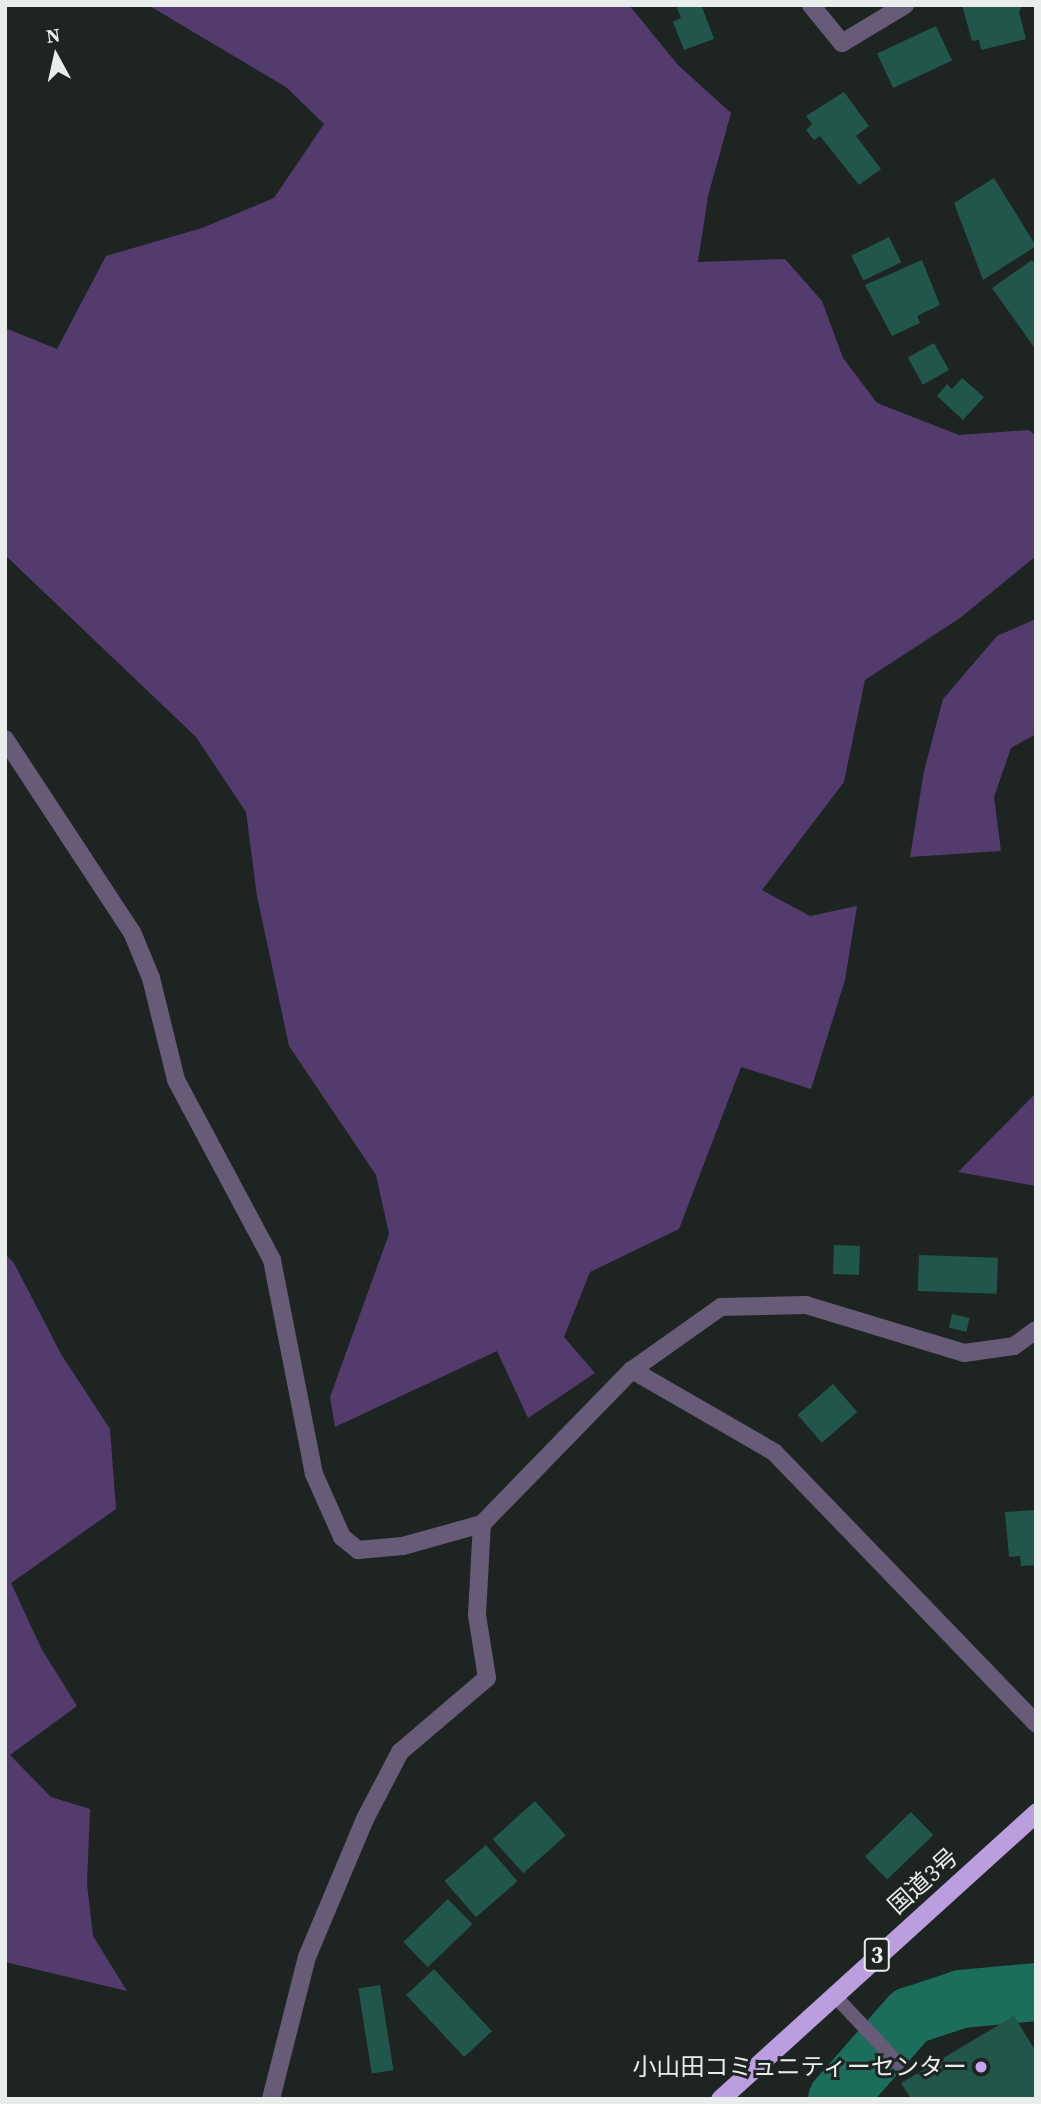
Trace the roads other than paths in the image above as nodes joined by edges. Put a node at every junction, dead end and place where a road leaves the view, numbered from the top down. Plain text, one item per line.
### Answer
1 (811, 5) edge
2 (905, 5) edge
3 (5, 739) edge
4 (1036, 1330) edge
5 (632, 1370) junction
6 (482, 1524) junction
7 (1036, 1723) edge
8 (1036, 1812) edge
9 (833, 1994) junction
10 (898, 2063) dead end
11 (271, 2099) edge
12 (720, 2099) edge

1 - 2 street
3 - 6 street
4 - 5 street
5 - 6 street
5 - 7 street
6 - 11 street
8 - 9 highway, 国道3号 / 3
9 - 10 lane
9 - 12 highway, 国道3号 / 3

